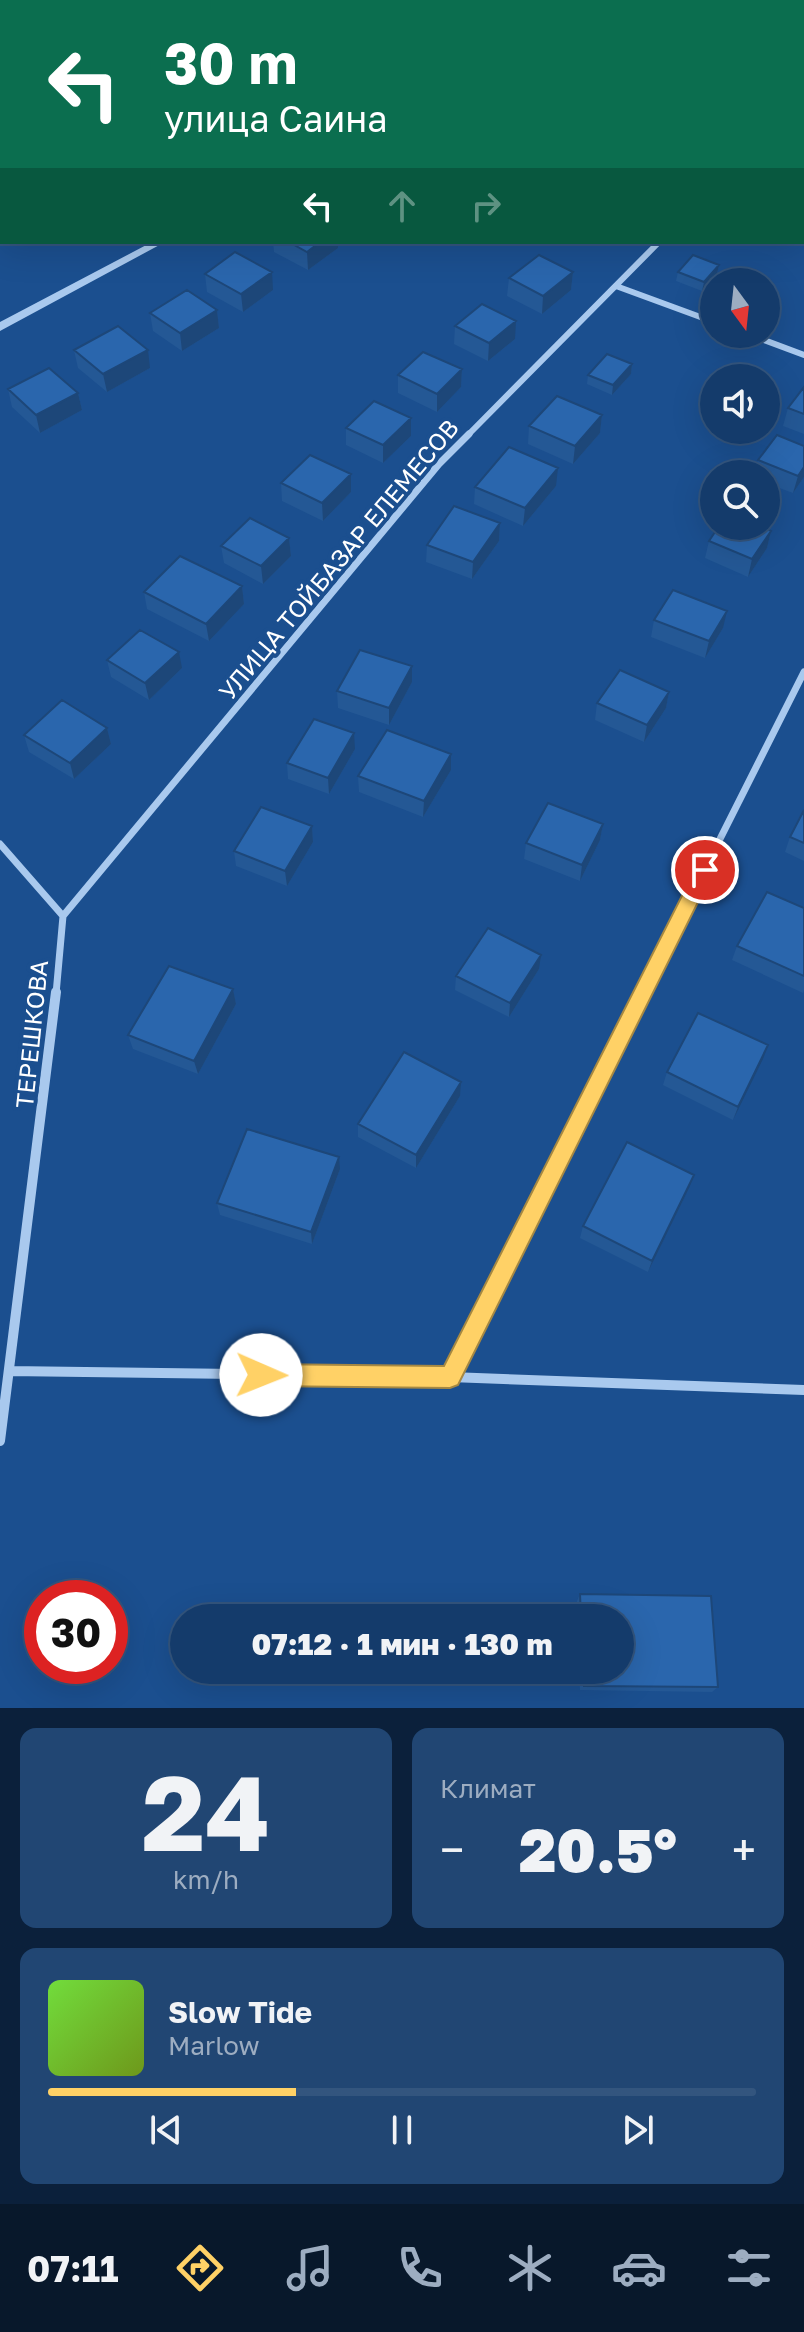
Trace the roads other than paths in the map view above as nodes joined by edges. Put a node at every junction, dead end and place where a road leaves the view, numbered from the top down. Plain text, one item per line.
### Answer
1 (156, 244) edge
2 (657, 244) edge
3 (616, 286) junction
4 (700, 317) edge
5 (0, 327) edge
6 (780, 346) edge
7 (804, 355) edge
8 (804, 672) edge
9 (0, 844) edge
10 (63, 916) junction
11 (9, 1371) junction
12 (450, 1377) junction
13 (804, 1390) edge
14 (0, 1441) edge

1 - 5 street
2 - 3 street, УЛИЦА ТОЙБАЗАР ЕЛЕМЕСОВ
3 - 4 street
3 - 10 street, УЛИЦА ТОЙБАЗАР ЕЛЕМЕСОВ
6 - 7 street
8 - 12 street
9 - 10 street
10 - 11 street, ТЕРЕШКОВА
11 - 12 street
11 - 14 street, ТЕРЕШКОВА
12 - 13 street

